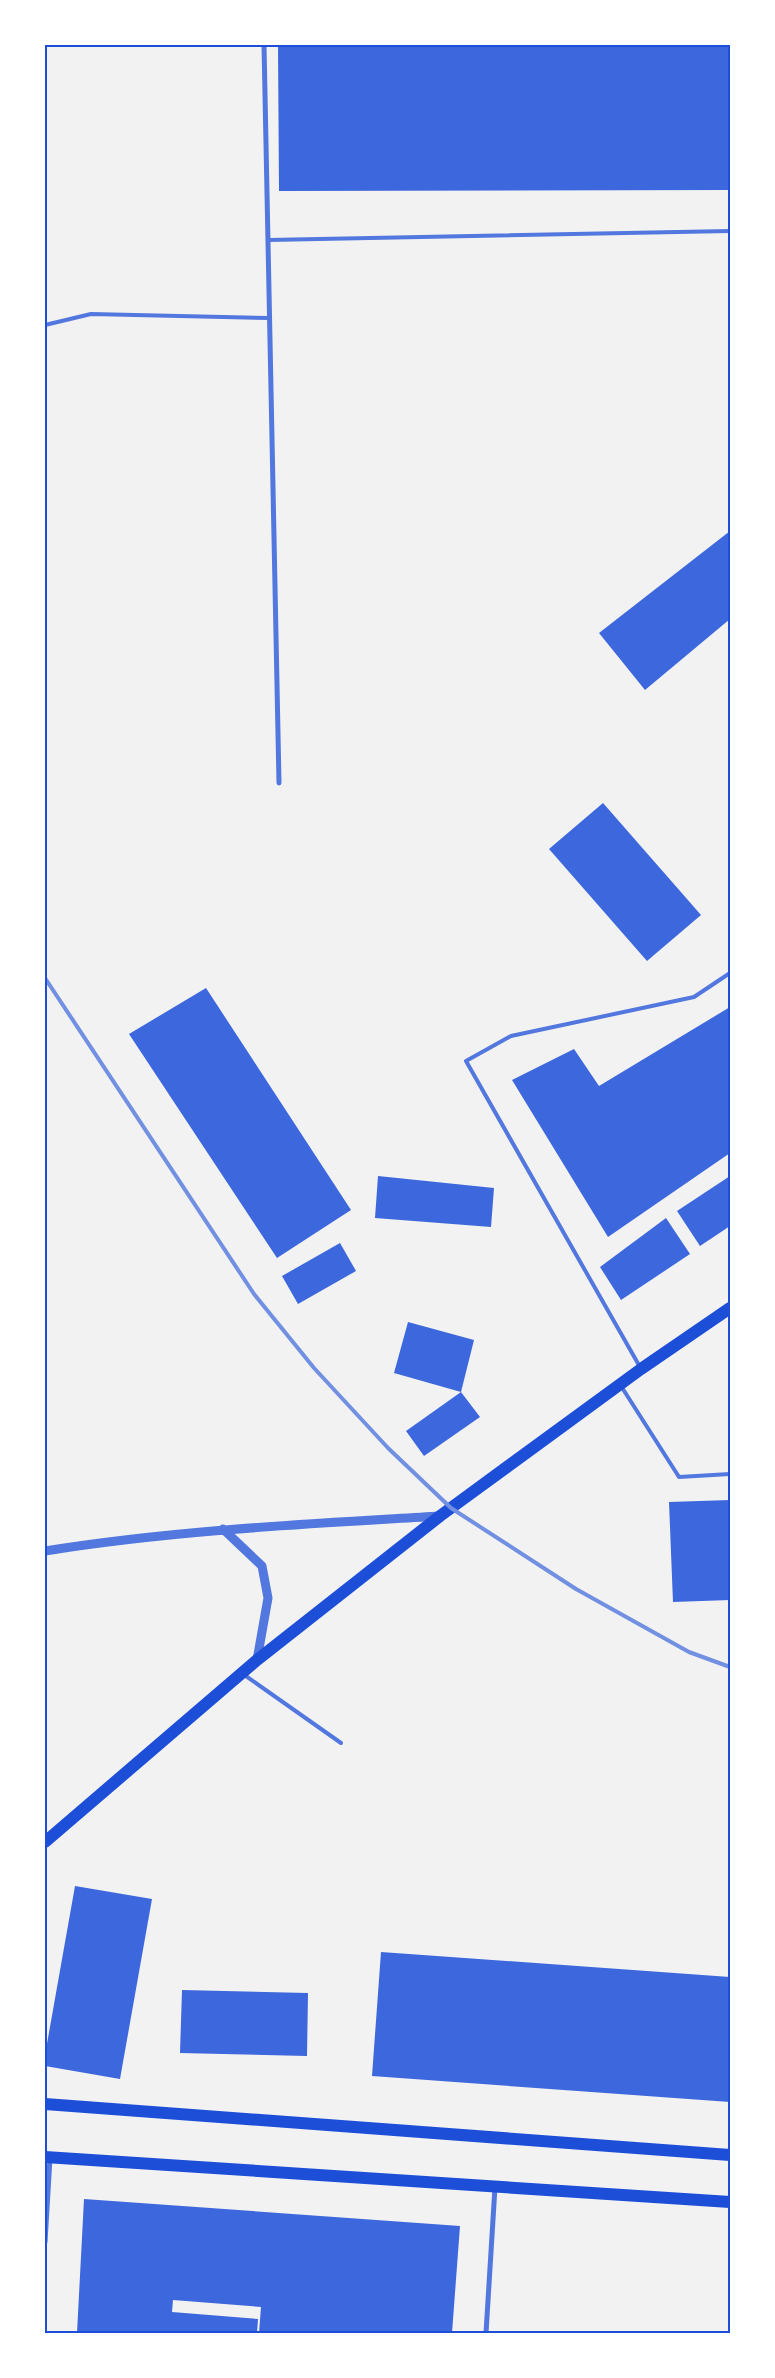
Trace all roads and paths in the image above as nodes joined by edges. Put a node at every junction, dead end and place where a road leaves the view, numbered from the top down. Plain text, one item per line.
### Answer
1 (264, 45) edge
2 (730, 231) edge
3 (268, 240) junction
4 (270, 318) junction
5 (45, 325) edge
6 (279, 783) dead end
7 (730, 973) edge
8 (730, 1308) edge
9 (641, 1369) junction
10 (620, 1384) junction
11 (730, 1474) edge
12 (440, 1516) junction
13 (223, 1529) junction
14 (45, 1551) edge
15 (257, 1660) junction
16 (243, 1674) junction
17 (341, 1743) dead end
18 (45, 1842) edge
19 (48, 2102) edge
20 (730, 2155) edge
21 (48, 2157) edge
22 (495, 2187) junction
23 (730, 2202) edge
24 (45, 2242) edge
25 (486, 2333) edge

1 - 3 street
2 - 3 lane
3 - 4 street
4 - 5 lane
4 - 6 street
7 - 9 lane
8 - 9 main road
9 - 10 main road
10 - 11 lane
10 - 12 main road
12 - 13 street
12 - 15 main road
13 - 14 street
13 - 15 street
15 - 16 main road
16 - 17 lane
16 - 18 main road
19 - 20 main road
21 - 22 main road
21 - 24 street
22 - 23 main road
22 - 25 street

